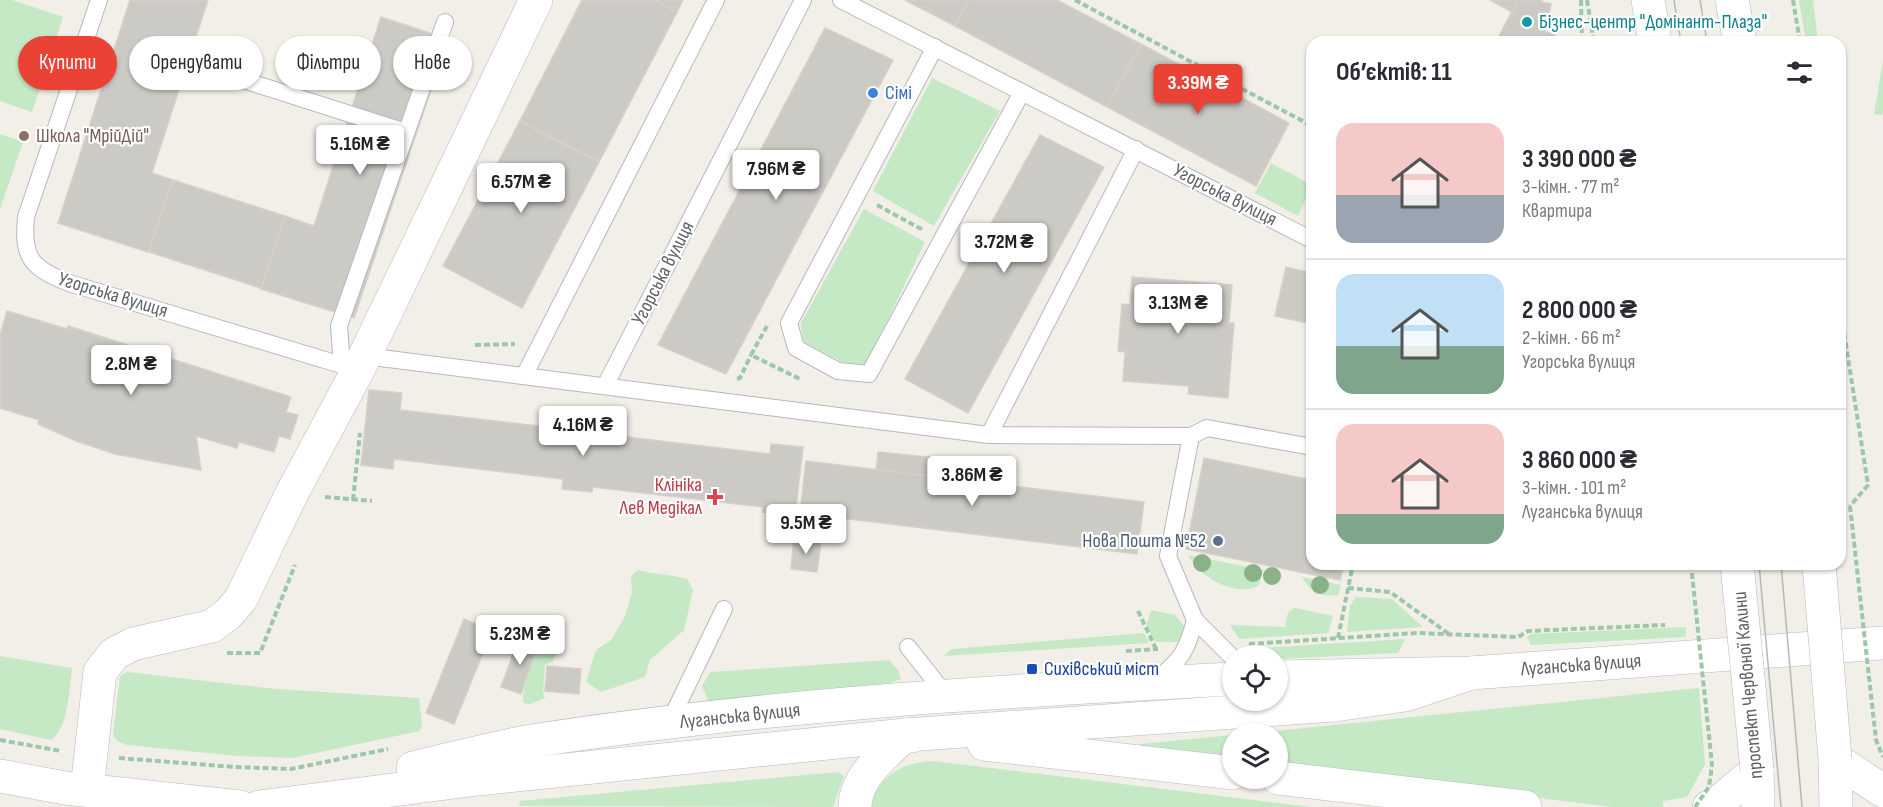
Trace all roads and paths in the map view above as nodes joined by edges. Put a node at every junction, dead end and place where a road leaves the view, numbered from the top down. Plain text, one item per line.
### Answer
1 (99, 0) edge
2 (536, 0) edge
3 (716, 0) edge
4 (803, 0) edge
5 (841, 0) edge
6 (1075, 0) edge
7 (1581, 0) edge
8 (1587, 0) edge
9 (1648, 0) edge
10 (1732, 0) edge
11 (1794, 0) edge
12 (445, 22) dead end
13 (1582, 36) edge
14 (1593, 36) edge
15 (1654, 36) edge
16 (1739, 36) edge
17 (1799, 36) edge
18 (935, 47) junction
19 (263, 86) edge
20 (1022, 92) junction
21 (1306, 123) edge
22 (406, 132) junction
23 (1137, 149) junction
24 (857, 194) junction
25 (1306, 237) edge
26 (941, 240) junction
27 (768, 323) dead end
28 (521, 343) dead end
29 (473, 345) dead end
30 (1846, 345) edge
31 (507, 346) junction
32 (536, 352) junction
33 (751, 355) junction
34 (355, 364) junction
35 (524, 376) junction
36 (740, 378) dead end
37 (813, 384) dead end
38 (605, 386) junction
39 (360, 431) dead end
40 (989, 435) junction
41 (1191, 436) junction
42 (1306, 446) edge
43 (291, 495) junction
44 (353, 500) junction
45 (372, 501) dead end
46 (1352, 570) edge
47 (1692, 570) edge
48 (1738, 570) edge
49 (1820, 570) edge
50 (1348, 588) junction
51 (724, 609) dead end
52 (1138, 611) dead end
53 (1872, 611) dead end
54 (1860, 612) dead end
55 (1195, 620) junction
56 (1701, 623) dead end
57 (1689, 624) dead end
58 (1666, 625) dead end
59 (1338, 638) dead end
60 (1883, 643) edge
61 (908, 647) dead end
62 (1222, 647) edge
63 (1156, 649) dead end
64 (1471, 674) junction
65 (1288, 677) edge
66 (1222, 680) edge
67 (1152, 683) junction
68 (946, 695) junction
69 (669, 723) junction
70 (905, 735) junction
71 (1883, 757) edge
72 (1836, 759) junction
73 (1757, 770) junction
74 (1222, 772) edge
75 (0, 776) edge
76 (1288, 779) edge
77 (87, 790) junction
78 (1883, 791) edge
79 (240, 807) edge
80 (257, 807) edge
81 (855, 807) edge
82 (1525, 807) edge
83 (1695, 807) edge
84 (1709, 807) edge
85 (1758, 807) edge
86 (1836, 807) edge

1 - 34 lane, Угорська вулиця
2 - 34 main road
3 - 32 lane
4 - 38 lane, Угорська вулиця
5 - 18 lane, Угорська вулиця
6 - 21 path
7 - 13 path
8 - 14 path
9 - 15 main road
10 - 16 main road
11 - 17 path
12 - 22 lane
18 - 20 lane, Угорська вулиця
18 - 24 lane
19 - 22 lane
20 - 23 lane, Угорська вулиця
20 - 26 lane
22 - 34 lane
23 - 25 lane, Угорська вулиця
23 - 40 lane
24 - 26 path
24 - 26 lane
27 - 33 path
28 - 31 path
29 - 31 path
30 - 71 path, bridge
31 - 32 path
32 - 35 lane
33 - 36 path
33 - 37 path
34 - 35 lane, Угорська вулиця
34 - 43 main road
35 - 38 lane, Угорська вулиця
38 - 40 lane, Угорська вулиця
39 - 44 path
40 - 41 lane, Угорська вулиця
41 - 42 lane, Угорська вулиця
41 - 55 lane
43 - 44 path
43 - 77 main road
44 - 45 path
46 - 50 path
47 - 83 path, bridge
48 - 73 main road, проспект Червоної Калини, bridge
49 - 72 main road, bridge
50 - 58 path
50 - 59 path
51 - 69 lane
52 - 63 path
53 - 54 path
55 - 62 lane
55 - 67 lane
56 - 57 path
60 - 64 main road, Луганська вулиця
61 - 68 lane
64 - 65 main road, Луганська вулиця
64 - 70 main road
66 - 67 main road, Луганська вулиця
67 - 68 main road, Луганська вулиця
68 - 69 main road, Луганська вулиця
69 - 80 main road, Луганська вулиця
70 - 74 main road
70 - 80 main road
70 - 81 main road
72 - 78 main road
72 - 86 main road
73 - 84 main road
73 - 85 main road, проспект Червоної Калини
75 - 77 main road
76 - 82 main road
77 - 79 main road

